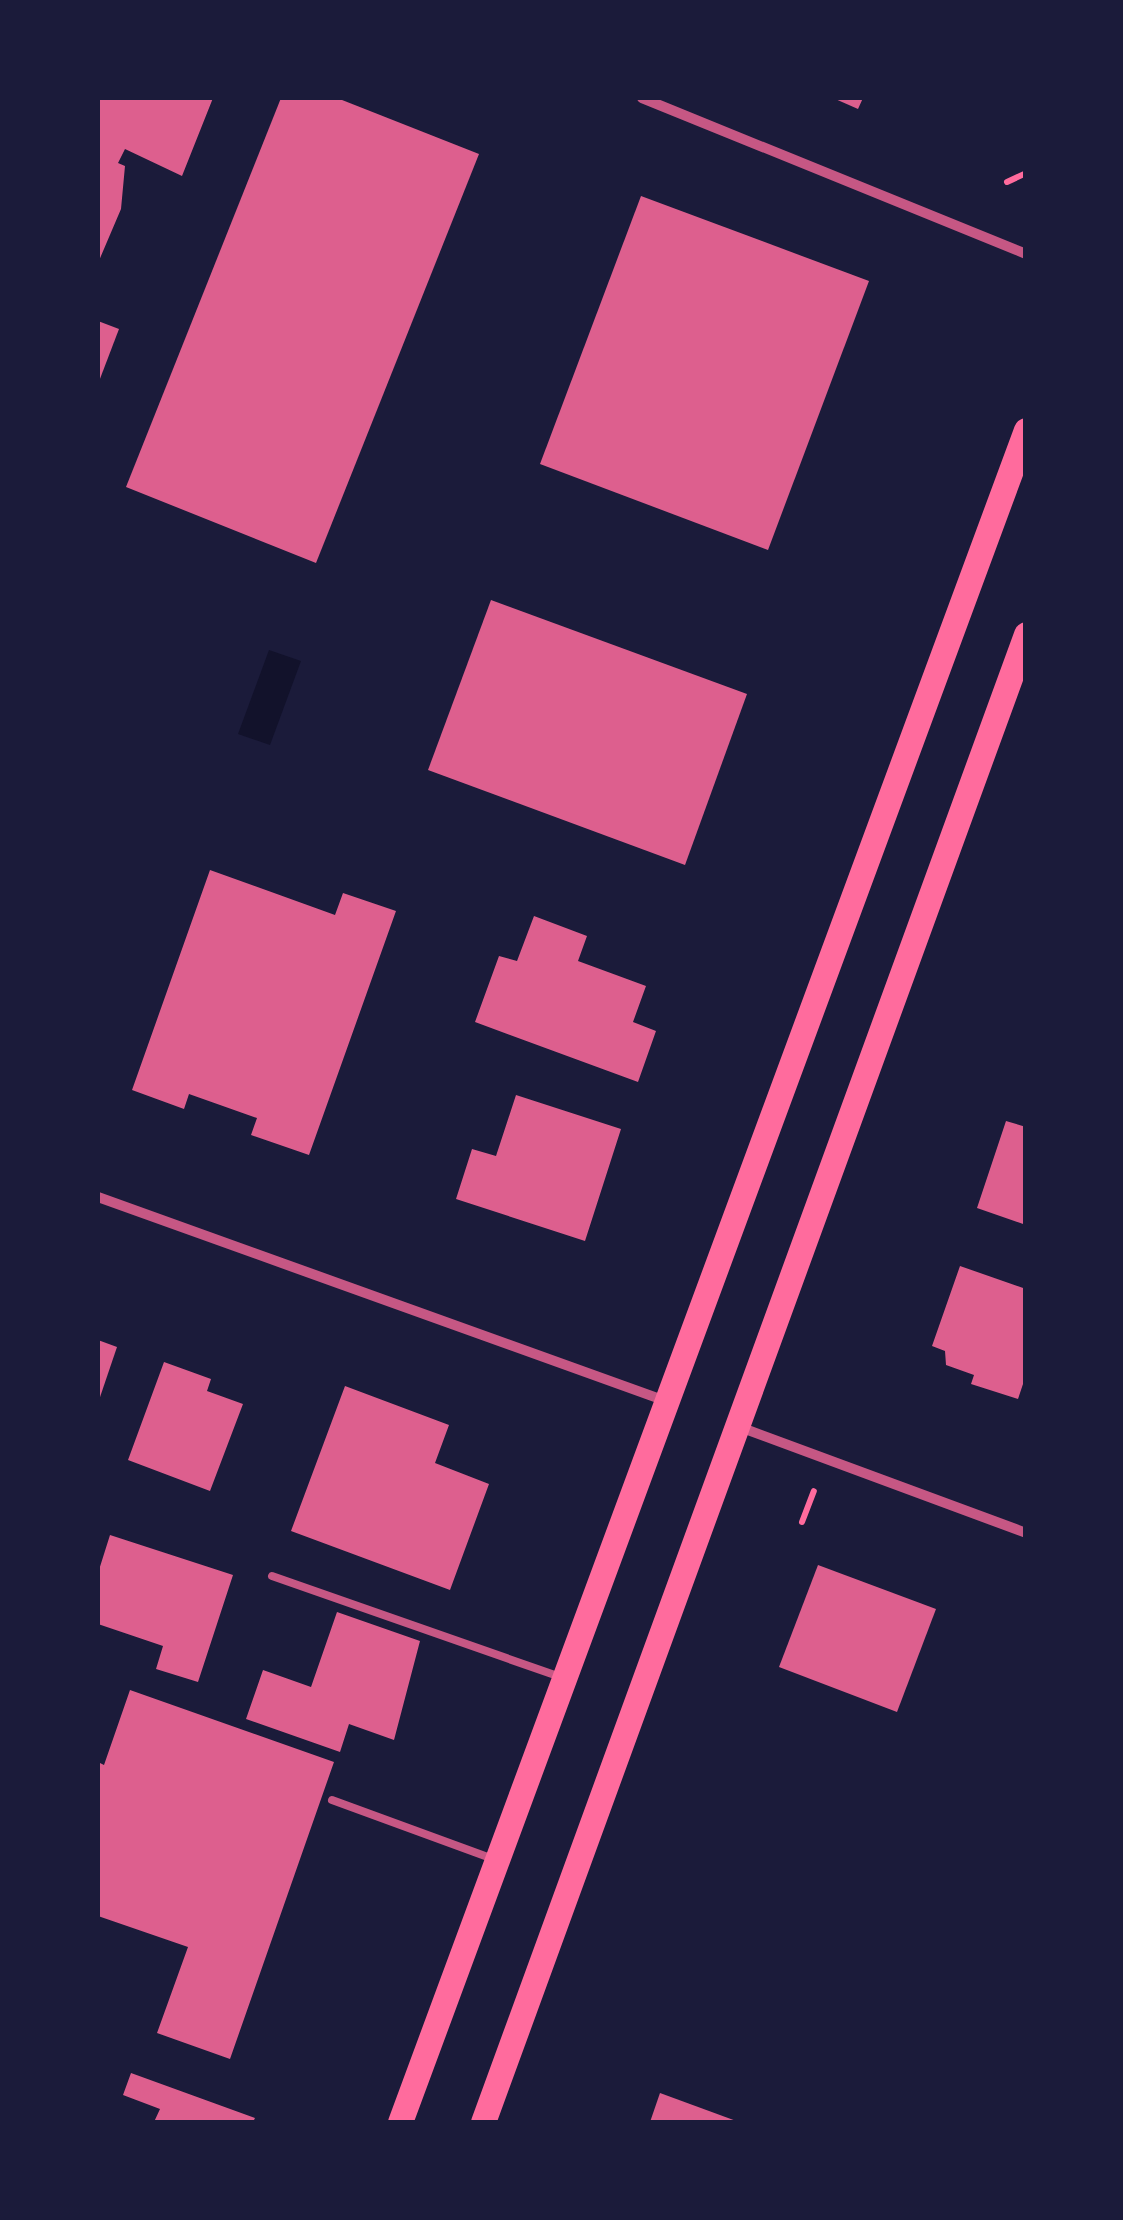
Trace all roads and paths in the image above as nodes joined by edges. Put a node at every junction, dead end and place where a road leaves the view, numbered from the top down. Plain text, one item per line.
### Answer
1 (642, 98) edge
2 (1026, 173) edge
3 (1007, 182) dead end
4 (1026, 254) edge
5 (1026, 430) edge
6 (1026, 634) edge
7 (98, 1197) edge
8 (663, 1400) junction
9 (736, 1425) junction
10 (1026, 1534) edge
11 (272, 1576) dead end
12 (564, 1679) junction
13 (332, 1800) dead end
14 (497, 1860) junction
15 (400, 2122) edge
16 (483, 2122) edge

1 - 4 street
2 - 3 path
5 - 8 main road
6 - 9 main road
7 - 8 street
8 - 12 main road
9 - 10 street
9 - 16 main road
11 - 12 lane
12 - 14 main road
13 - 14 lane
14 - 15 main road

